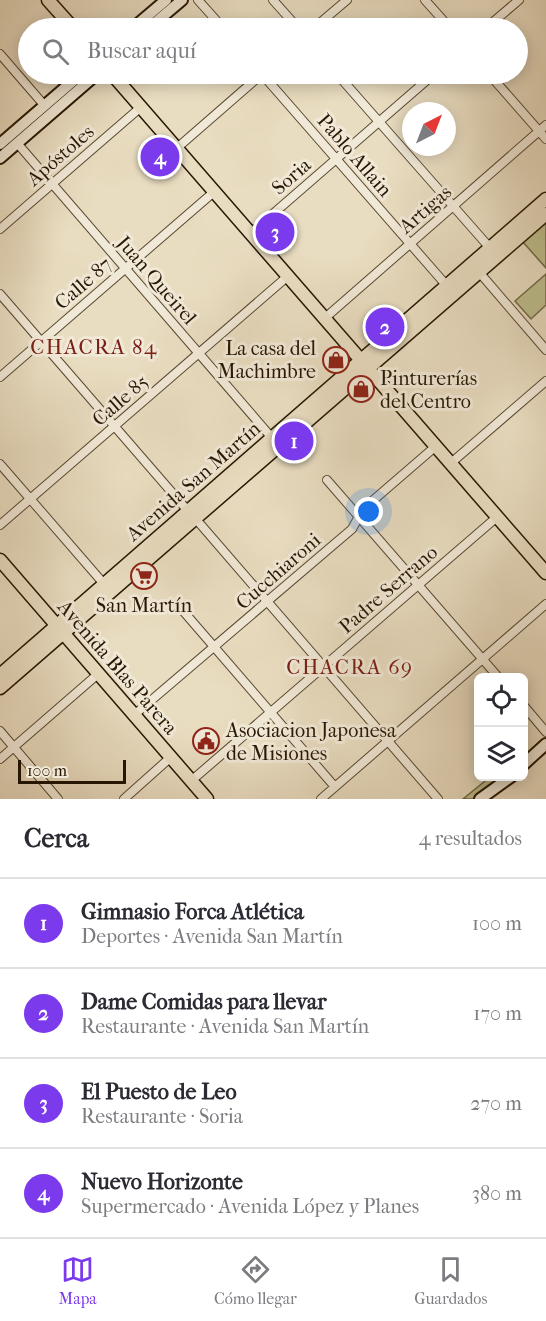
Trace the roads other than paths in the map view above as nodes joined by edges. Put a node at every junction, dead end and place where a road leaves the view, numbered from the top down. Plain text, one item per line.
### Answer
1 (48, 0) edge
2 (166, 0) edge
3 (182, 0) edge
4 (198, 0) edge
5 (273, 0) edge
6 (346, 0) edge
7 (425, 0) edge
8 (519, 0) edge
9 (64, 18) edge
10 (145, 18) edge
11 (161, 18) edge
12 (214, 18) edge
13 (289, 18) edge
14 (325, 18) edge
15 (441, 18) edge
16 (498, 18) edge
17 (0, 55) edge
18 (18, 75) edge
19 (26, 84) edge
20 (69, 84) edge
21 (85, 84) edge
22 (121, 84) edge
23 (251, 84) edge
24 (271, 84) edge
25 (346, 84) edge
26 (423, 84) edge
27 (498, 84) edge
28 (44, 105) junction
29 (141, 107) junction
30 (379, 122) junction
31 (546, 124) edge
32 (539, 131) junction
33 (546, 139) edge
34 (17, 143) junction
35 (0, 144) edge
36 (177, 148) junction
37 (0, 158) edge
38 (336, 159) junction
39 (52, 184) junction
40 (214, 191) junction
41 (546, 199) edge
42 (453, 206) junction
43 (546, 213) edge
44 (0, 229) edge
45 (251, 233) junction
46 (410, 244) junction
47 (490, 248) junction
48 (125, 269) junction
49 (479, 272) junction
50 (288, 276) junction
51 (447, 286) junction
52 (0, 294) edge
53 (324, 318) junction
54 (41, 341) junction
55 (546, 350) edge
56 (199, 354) junction
57 (365, 364) junction
58 (0, 377) edge
59 (546, 381) edge
60 (115, 426) junction
61 (272, 438) junction
62 (436, 446) junction
63 (451, 463) junction
64 (0, 464) edge
65 (327, 480) dead end
66 (30, 499) junction
67 (192, 515) junction
68 (359, 516) junction
69 (497, 516) junction
70 (0, 525) edge
71 (0, 560) edge
72 (544, 568) edge
73 (104, 584) junction
74 (418, 585) junction
75 (266, 602) junction
76 (546, 604) edge
77 (184, 612) dead end
78 (60, 629) junction
79 (214, 647) junction
80 (483, 659) junction
81 (323, 667) junction
82 (495, 673) edge
83 (98, 674) junction
84 (0, 675) edge
85 (0, 688) edge
86 (528, 711) edge
87 (271, 712) junction
88 (134, 715) junction
89 (0, 731) edge
90 (546, 732) edge
91 (388, 741) junction
92 (546, 744) edge
93 (14, 747) junction
94 (171, 758) junction
95 (0, 759) edge
96 (528, 760) edge
97 (192, 781) junction
98 (506, 781) edge
99 (335, 787) junction
100 (58, 799) edge
101 (124, 799) edge
102 (207, 799) edge
103 (321, 799) edge
104 (438, 799) edge
105 (480, 799) edge

1 - 9 main road
2 - 10 main road
3 - 11 main road
4 - 12 street
5 - 13 street
6 - 14 street
7 - 15 street
8 - 16 street
17 - 18 street
19 - 28 street
20 - 28 main road
21 - 34 main road
22 - 29 main road
23 - 36 street
24 - 38 street, Pablo Allain
25 - 30 street
26 - 30 street, Soria
27 - 32 street
28 - 35 main road
29 - 36 main road
29 - 39 street, Apóstoles
30 - 38 street, Soria
30 - 42 street
31 - 32 street, Artigas
32 - 33 street
32 - 42 street, Artigas
34 - 37 main road
34 - 39 street, Juan Queirel
36 - 40 main road
38 - 45 street, Soria
38 - 46 street, Pablo Allain
39 - 44 street, Apóstoles
39 - 48 street, Juan Queirel
40 - 45 main road
40 - 48 street, Calle 87
41 - 47 main road, Avenida San Martín
42 - 46 street, Artigas
42 - 47 street
43 - 49 main road, Avenida San Martín
45 - 50 main road
46 - 51 street, Pablo Allain
46 - 53 street, Artigas
47 - 51 main road, Avenida San Martín
48 - 54 street, Calle 87
48 - 56 street, Juan Queirel
49 - 55 street
49 - 57 main road, Avenida San Martín
50 - 53 main road
50 - 56 street, Calle 85
51 - 57 main road, Avenida San Martín
52 - 54 street
53 - 57 main road
54 - 58 street, Calle 87
54 - 60 street
56 - 60 street, Calle 85
56 - 61 street, Juan Queirel
57 - 61 main road, Avenida San Martín
57 - 62 main road
57 - 67 main road, Avenida San Martín
59 - 63 street
60 - 66 street, Calle 85
60 - 67 street
61 - 67 main road, Avenida San Martín
62 - 63 main road
62 - 68 street, Cucchiaroni
63 - 69 main road
64 - 66 street
65 - 68 street
66 - 70 street, Calle 85
66 - 73 street
67 - 73 main road, Avenida San Martín
67 - 75 street
67 - 78 main road, Avenida San Martín
68 - 74 street
68 - 75 street, Cucchiaroni
69 - 72 main road
69 - 74 street, Padre Serrano
71 - 78 main road, Avenida Blas Parera
73 - 78 main road, Avenida San Martín
74 - 80 street
74 - 81 street, Padre Serrano
75 - 79 street, Cucchiaroni
75 - 81 street
76 - 80 street
77 - 79 street
78 - 83 main road, Avenida Blas Parera
78 - 84 main road, Avenida San Martín
78 - 85 main road, Avenida San Martín
79 - 87 street
79 - 88 street, Cucchiaroni
80 - 82 street
80 - 91 street
81 - 87 street, Padre Serrano
81 - 91 street
83 - 88 main road, Avenida Blas Parera
83 - 93 street
86 - 90 street
87 - 97 street, Padre Serrano
87 - 99 street
88 - 94 main road, Avenida Blas Parera
89 - 93 street
91 - 99 street
91 - 104 street
92 - 96 main road
93 - 95 street
93 - 100 street
94 - 97 main road, Avenida Blas Parera
94 - 101 street
97 - 102 main road, Avenida Blas Parera
98 - 105 main road
99 - 103 street

